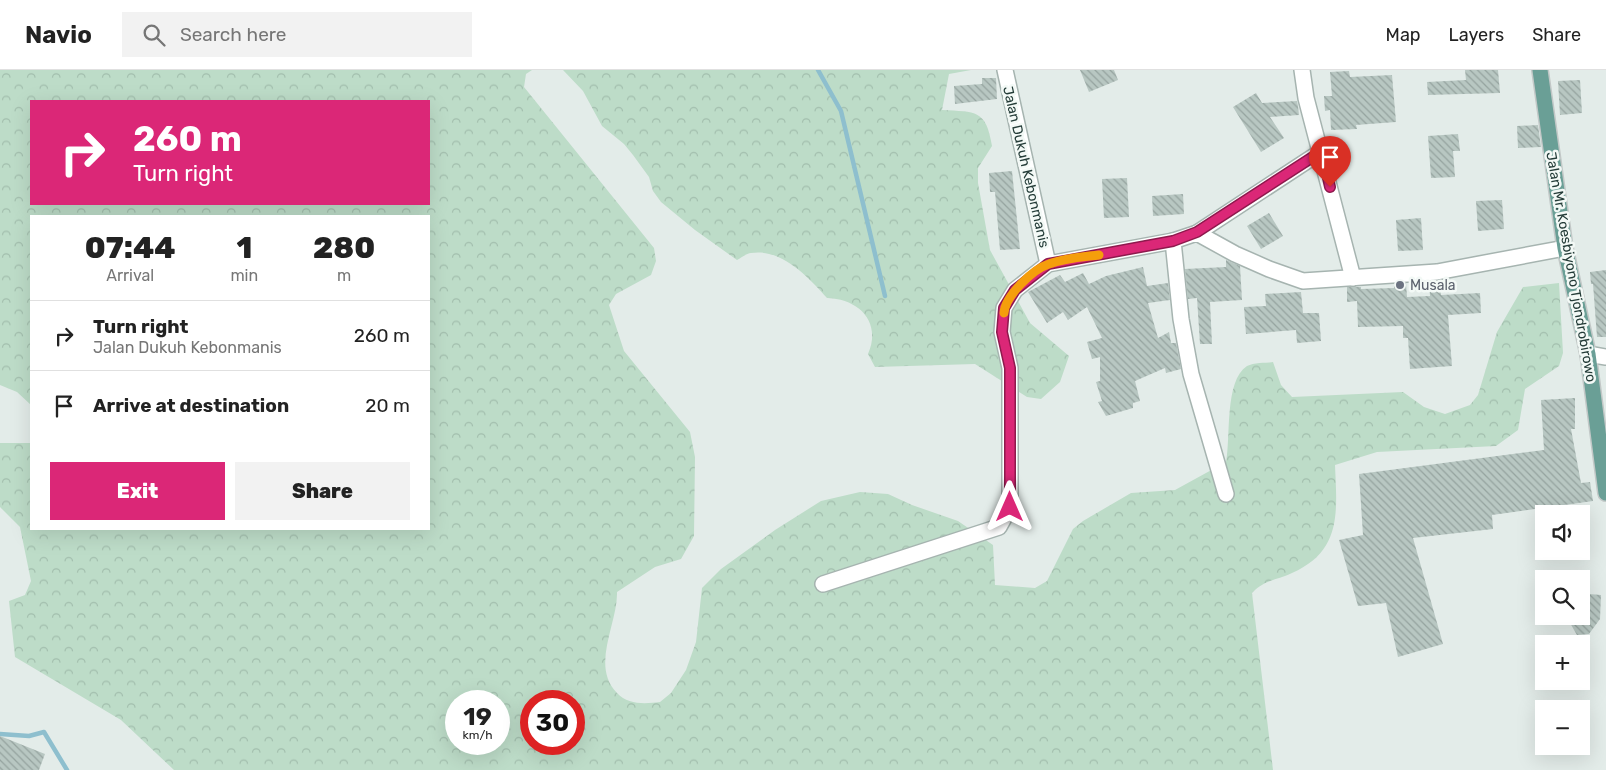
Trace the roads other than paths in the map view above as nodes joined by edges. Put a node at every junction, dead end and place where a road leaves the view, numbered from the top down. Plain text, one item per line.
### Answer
1 (1004, 70) edge
2 (1302, 70) edge
3 (1540, 70) edge
4 (1322, 151) junction
5 (1197, 232) junction
6 (1173, 241) junction
7 (1565, 248) junction
8 (1048, 264) junction
9 (1353, 278) junction
10 (1588, 354) junction
11 (1606, 357) edge
12 (1606, 493) edge
13 (1226, 494) dead end
14 (823, 584) dead end

1 - 8 street, Jalan Dukuh Kebonmanis
2 - 4 street
3 - 7 main road, Jalan Mr. Koesbiyono Tjondrobirowo
4 - 5 street, Jalan Dukuh Kebonmanis
4 - 9 street
5 - 6 street, Jalan Dukuh Kebonmanis
5 - 9 street
6 - 8 street, Jalan Dukuh Kebonmanis
6 - 13 street
7 - 9 street
7 - 10 main road, Jalan Mr. Koesbiyono Tjondrobirowo
8 - 14 street, Jalan Dukuh Kebonmanis
10 - 11 street
10 - 12 main road, Jalan Mr. Koesbiyono Tjondrobirowo

